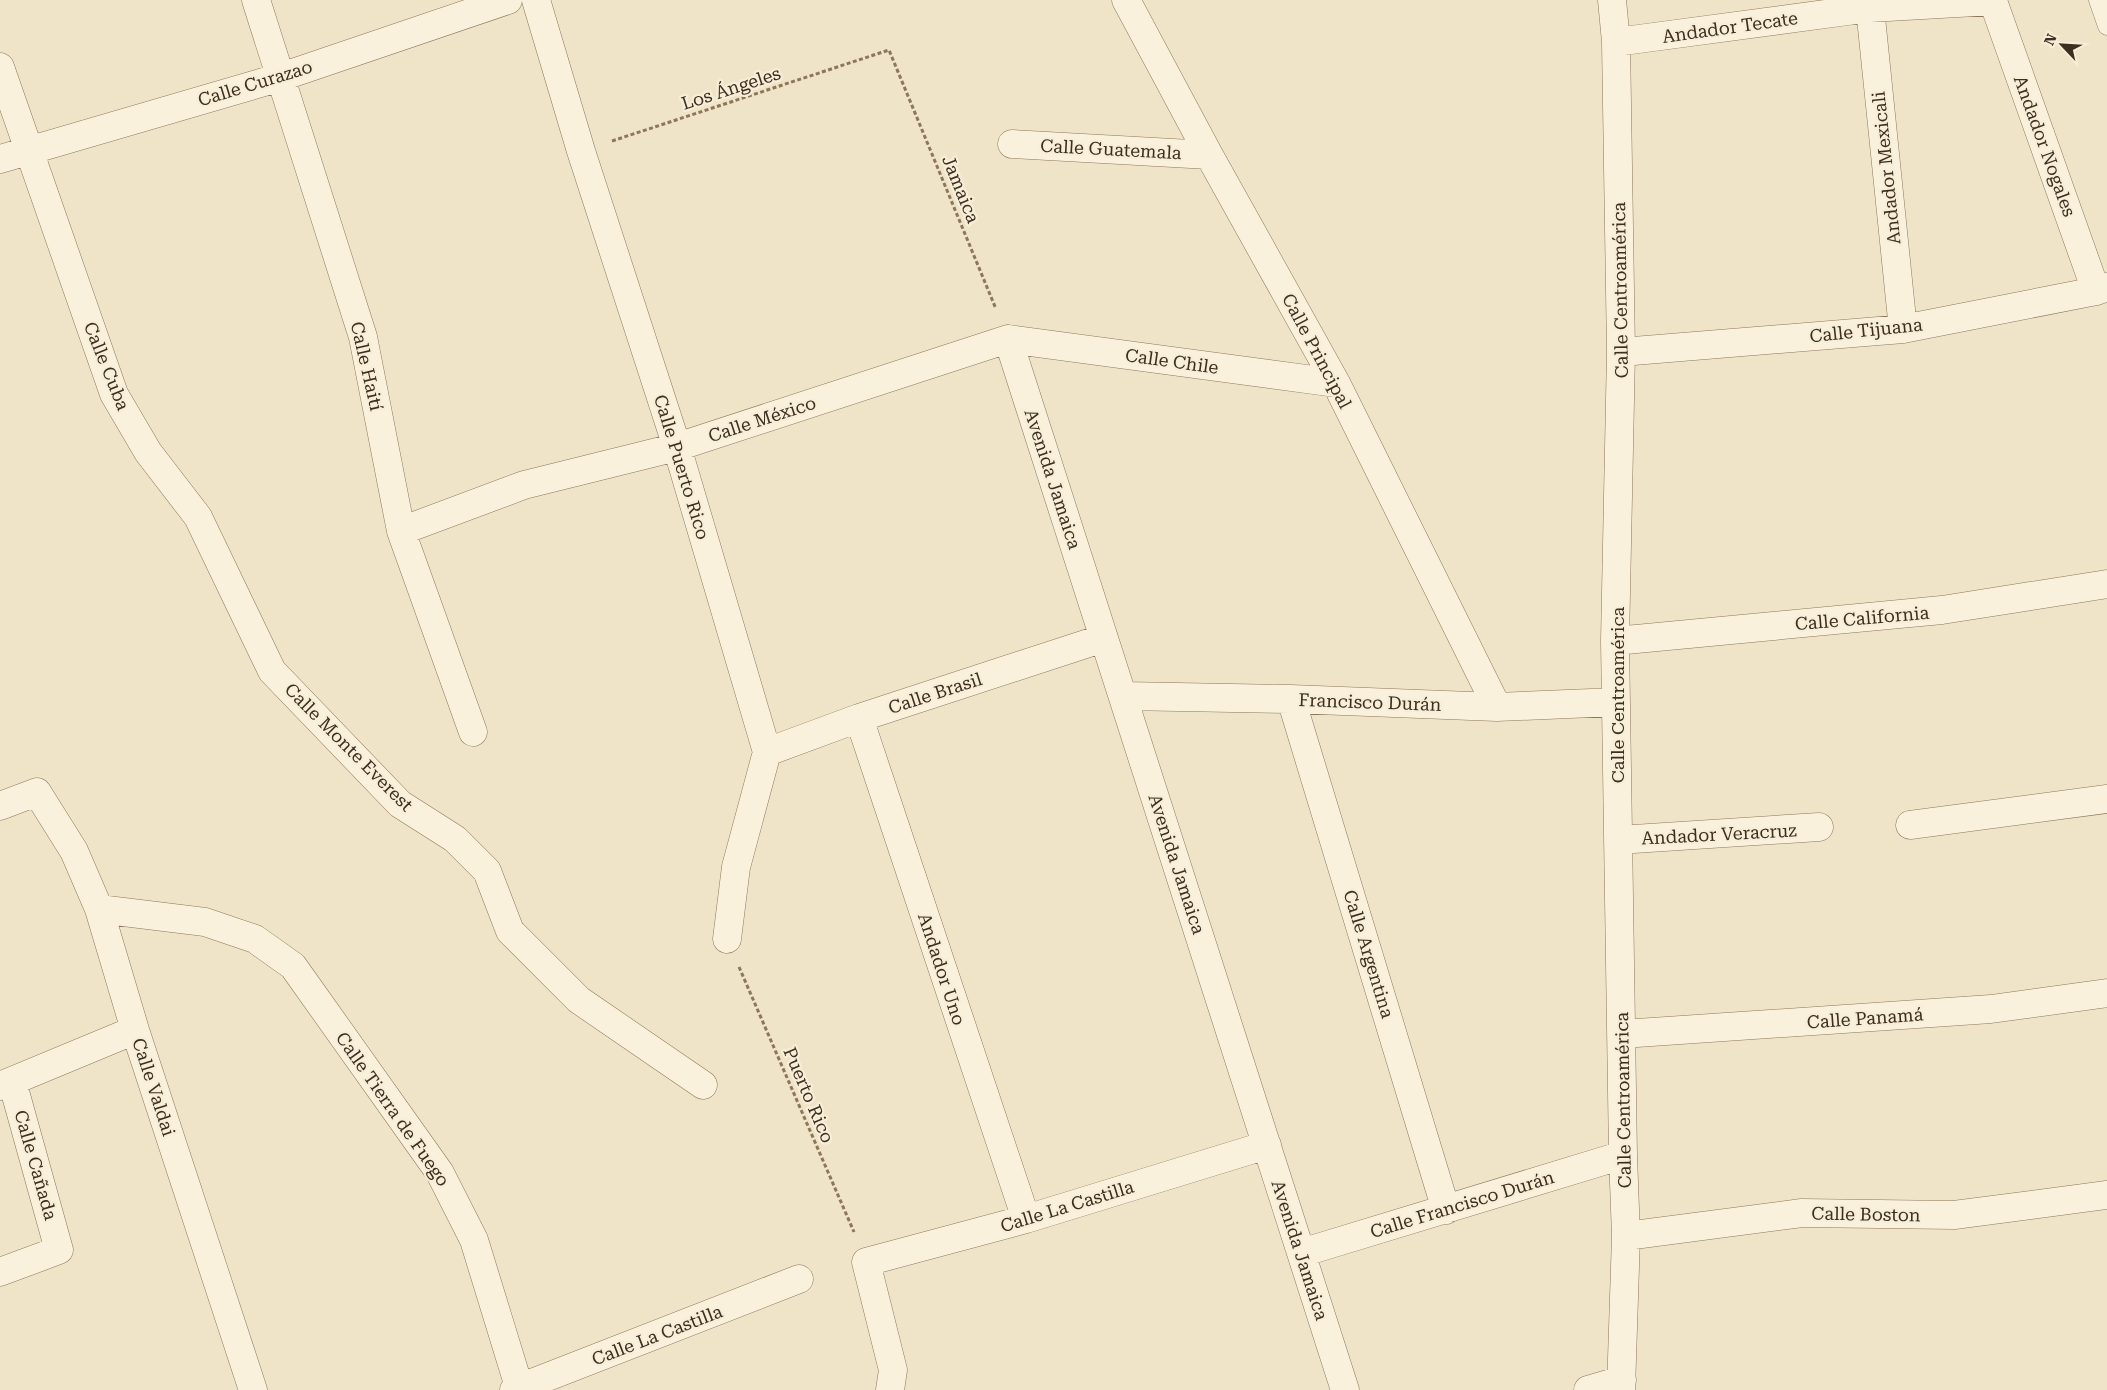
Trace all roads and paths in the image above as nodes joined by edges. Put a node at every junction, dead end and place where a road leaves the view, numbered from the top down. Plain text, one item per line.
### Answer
1 (256, 0) edge
2 (508, 0) edge
3 (536, 0) edge
4 (1126, 0) edge
5 (1612, 0) edge
6 (2098, 0) edge
7 (1993, 1) edge
8 (1870, 8) junction
9 (2107, 26) edge
10 (1616, 42) junction
11 (889, 50) joint
12 (0, 67) edge
13 (281, 77) junction
14 (1012, 144) dead end
15 (29, 150) junction
16 (581, 151) junction
17 (1209, 155) junction
18 (0, 159) edge
19 (2102, 289) edge
20 (1903, 329) junction
21 (1008, 339) junction
22 (1622, 352) junction
23 (1336, 383) junction
24 (677, 447) junction
25 (401, 531) junction
26 (2107, 584) edge
27 (1104, 638) junction
28 (1615, 641) junction
29 (272, 671) joint
30 (1124, 696) junction
31 (1292, 699) junction
32 (1616, 702) junction
33 (1497, 707) junction
34 (859, 718) junction
35 (473, 732) dead end
36 (767, 752) junction
37 (2107, 799) edge
38 (0, 806) edge
39 (1910, 825) dead end
40 (1819, 827) dead end
41 (1618, 840) junction
42 (100, 909) junction
43 (727, 939) joint
44 (2107, 993) edge
45 (135, 1030) junction
46 (1622, 1034) junction
47 (6, 1084) edge
48 (703, 1085) dead end
49 (1267, 1145) junction
50 (1623, 1155) junction
51 (2107, 1196) edge
52 (1446, 1210) junction
53 (1026, 1219) junction
54 (1626, 1236) junction
55 (1301, 1253) junction
56 (866, 1262) junction
57 (0, 1272) edge
58 (799, 1279) dead end
59 (1621, 1385) edge
60 (253, 1390) edge
61 (518, 1390) edge
62 (890, 1390) edge
63 (1345, 1390) edge
64 (1588, 1390) edge

1 - 13 street, Calle Haití
2 - 13 street, Calle Curazao
3 - 16 street, Calle Puerto Rico
4 - 17 street, Calle Principal
5 - 10 street, Calle Centroamérica
6 - 9 lane
7 - 8 street, Andador Tecate
7 - 19 street, Andador Nogales
8 - 10 street, Andador Tecate
8 - 20 street, Andador Mexicali
10 - 22 street, Calle Centroamérica
11 - 16 path, Los Ángeles
11 - 21 path, Jamaica
12 - 15 street, Calle Cuba
13 - 15 street, Calle Curazao
13 - 25 street, Calle Haití
14 - 17 street, Calle Guatemala
15 - 18 street, Calle Curazao
15 - 29 street, Calle Cuba
16 - 24 street, Calle Puerto Rico
17 - 23 street, Calle Principal
19 - 20 street, Calle Tijuana
20 - 22 street, Calle Tijuana
21 - 23 street, Calle Chile
21 - 24 street, Calle México
21 - 27 street, Avenida Jamaica
22 - 28 street, Calle Centroamérica
23 - 33 street, Calle Principal
24 - 25 street, Calle México
24 - 36 street, Calle Puerto Rico
25 - 35 street, Calle Haití
26 - 28 street, Calle California
27 - 30 street, Avenida Jamaica
27 - 34 street, Calle Brasil
28 - 32 street, Calle Centroamérica
29 - 48 street, Calle Monte Everest
30 - 31 street, Francisco Durán
30 - 49 street, Avenida Jamaica
31 - 33 street, Francisco Durán
31 - 52 street, Calle Argentina
32 - 33 street, Francisco Durán
32 - 41 street, Calle Centroamérica
34 - 36 street, Calle Brasil
34 - 53 street, Andador Uno
36 - 43 street
37 - 39 street
38 - 42 street, Calle Valdai
40 - 41 street, Andador Veracruz
41 - 46 street, Calle Centroamérica
42 - 45 street, Calle Valdai
42 - 61 street, Calle Tierra de Fuego
43 - 56 path, Puerto Rico
44 - 46 street, Calle Panamá
45 - 47 street
45 - 60 street, Calle Valdai
46 - 50 street, Calle Centroamérica
47 - 57 street, Calle Cañada
49 - 53 street, Calle La Castilla
49 - 55 street, Avenida Jamaica
50 - 52 street, Calle Francisco Durán
50 - 54 street, Calle Centroamérica
51 - 54 street, Calle Boston
52 - 55 street, Calle Francisco Durán
53 - 56 street, Calle La Castilla
54 - 59 street, Calle Centroamérica
55 - 63 street, Avenida Jamaica
56 - 62 street
58 - 61 street, Calle La Castilla
59 - 64 street

